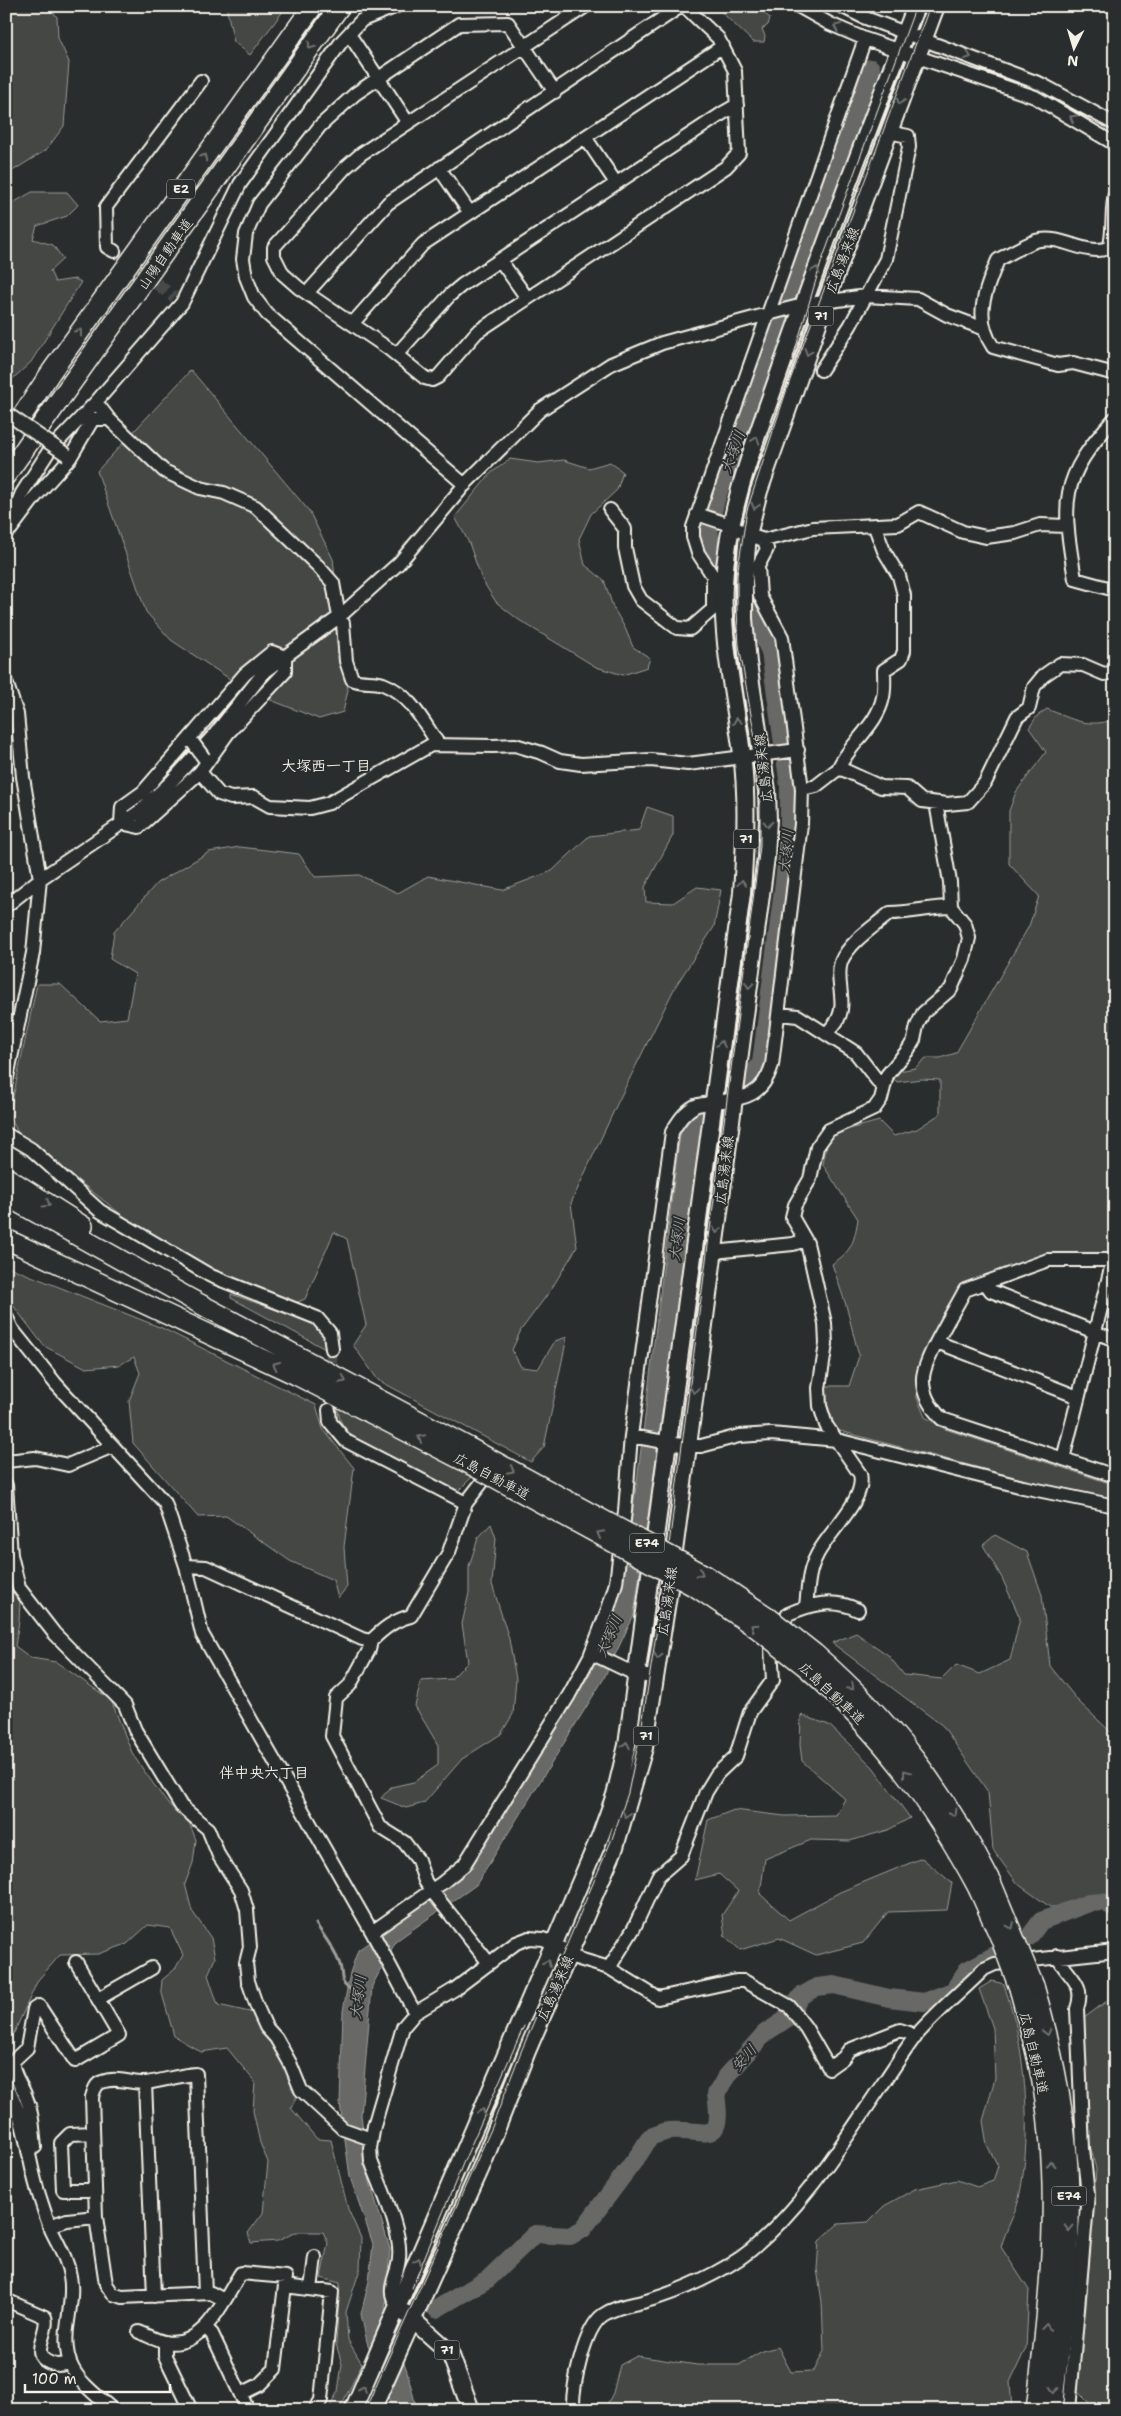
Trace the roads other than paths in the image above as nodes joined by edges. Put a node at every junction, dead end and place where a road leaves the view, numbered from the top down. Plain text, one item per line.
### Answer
1 (313, 6) edge
2 (340, 6) edge
3 (397, 6) edge
4 (586, 6) edge
5 (682, 6) edge
6 (798, 6) edge
7 (841, 6) edge
8 (916, 6) edge
9 (936, 6) edge
10 (906, 33) junction
11 (349, 34) junction
12 (923, 38) junction
13 (865, 39) junction
14 (525, 46) junction
15 (723, 46) junction
16 (899, 50) junction
17 (917, 55) junction
18 (379, 77) junction
19 (201, 81) dead end
20 (555, 92) junction
21 (738, 105) junction
22 (408, 123) junction
23 (1115, 124) edge
24 (888, 132) junction
25 (585, 137) junction
26 (1115, 144) edge
27 (439, 168) junction
28 (616, 183) junction
29 (1115, 194) edge
30 (470, 214) junction
31 (171, 246) junction
32 (114, 251) tunnel mouth
33 (500, 260) junction
34 (307, 293) junction
35 (866, 296) junction
36 (527, 298) junction
37 (826, 301) junction
38 (799, 306) junction
39 (771, 313) junction
40 (352, 324) junction
41 (982, 328) junction
42 (396, 354) junction
43 (821, 370) dead end
44 (51, 372) junction
45 (1115, 374) edge
46 (96, 402) junction
47 (6, 413) edge
48 (1115, 418) edge
49 (109, 419) junction
50 (6, 423) edge
51 (6, 440) edge
52 (69, 456) junction
53 (6, 475) edge
54 (465, 485) junction
55 (6, 486) edge
56 (610, 510) dead end
57 (699, 515) junction
58 (725, 523) junction
59 (875, 526) junction
60 (1066, 526) junction
61 (6, 530) edge
62 (748, 535) junction
63 (764, 540) junction
64 (1115, 590) edge
65 (339, 617) junction
66 (285, 657) junction
67 (1115, 672) edge
68 (6, 682) edge
69 (191, 741) junction
70 (439, 745) junction
71 (796, 750) junction
72 (768, 755) junction
73 (742, 756) junction
74 (204, 764) junction
75 (838, 769) junction
76 (802, 789) junction
77 (936, 803) junction
78 (121, 823) junction
79 (40, 879) junction
80 (6, 906) edge
81 (951, 907) junction
82 (778, 1014) junction
83 (826, 1034) junction
84 (6, 1082) edge
85 (884, 1085) junction
86 (711, 1100) junction
87 (736, 1103) junction
88 (6, 1134) edge
89 (6, 1178) edge
90 (6, 1196) edge
91 (6, 1239) edge
92 (805, 1240) junction
93 (6, 1250) edge
94 (714, 1252) junction
95 (1114, 1260) edge
96 (985, 1283) junction
97 (157, 1310) junction
98 (224, 1315) junction
99 (6, 1316) edge
100 (1095, 1332) junction
101 (1115, 1340) edge
102 (938, 1342) junction
103 (332, 1349) tunnel mouth
104 (1078, 1397) junction
105 (329, 1410) dead end
106 (635, 1437) junction
107 (837, 1440) junction
108 (664, 1441) junction
109 (113, 1446) junction
110 (686, 1446) junction
111 (466, 1454) junction
112 (1063, 1459) junction
113 (6, 1461) edge
114 (1115, 1476) edge
115 (483, 1481) dead end
116 (6, 1485) edge
117 (466, 1503) junction
118 (1115, 1506) edge
119 (186, 1566) junction
120 (806, 1606) junction
121 (858, 1610) dead end
122 (371, 1641) junction
123 (593, 1656) junction
124 (637, 1675) junction
125 (655, 1676) junction
126 (432, 1892) junction
127 (373, 1935) junction
128 (556, 1944) junction
129 (1115, 1951) edge
130 (569, 1956) junction
131 (1057, 1956) junction
132 (76, 1962) dead end
133 (489, 1963) junction
134 (152, 1968) dead end
135 (609, 1968) junction
136 (1026, 1987) junction
137 (98, 1999) junction
138 (415, 2013) junction
139 (915, 2038) junction
140 (145, 2083) junction
141 (6, 2085) edge
142 (12, 2107) edge
143 (93, 2133) junction
144 (369, 2139) junction
145 (28, 2151) junction
146 (95, 2190) junction
147 (96, 2217) junction
148 (50, 2226) junction
149 (315, 2257) dead end
150 (284, 2286) junction
151 (311, 2289) junction
152 (205, 2294) junction
153 (154, 2296) junction
154 (6, 2300) edge
155 (224, 2300) junction
156 (398, 2306) junction
157 (413, 2320) junction
158 (206, 2328) junction
159 (139, 2332) dead end
160 (165, 2342) junction
161 (68, 2363) junction
162 (241, 2394) junction
163 (113, 2410) edge
164 (191, 2410) edge
165 (248, 2410) edge
166 (316, 2410) edge
167 (353, 2410) edge
168 (372, 2410) edge
169 (471, 2410) edge
170 (573, 2410) edge
171 (1036, 2410) edge
172 (1052, 2410) edge
173 (1069, 2410) edge

44 -> 1 highway, 山陽自動車道 / E2
2 -> 31 highway, 山陽自動車道 / E2
3 - 11 street
4 - 14 street
5 - 15 street
5 - 20 street
13 -> 6 street
7 - 10 street
8 - 10 main road, 広島湯来線 / 71
9 - 12 main road, 広島湯来線 / 71
10 - 12 street
10 - 16 main road, 広島湯来線 / 71
11 - 18 street
11 - 46 street
12 - 17 main road, 広島湯来線 / 71
12 -> 23 street
13 - 16 street
13 - 39 street
14 - 18 street
14 - 20 street
14 - 22 street
15 - 21 street
15 - 25 street
16 - 17 street
38 -> 16 main road, 広島湯来線 / 71
17 -> 24 main road, 広島湯来線 / 71
26 -> 17 street
18 - 22 street
18 - 54 street
19 - 32 street
20 - 27 street
21 - 28 street
21 - 36 street
22 - 34 street
24 - 35 street
24 - 37 main road, 広島湯来線 / 71
25 - 28 street
25 - 30 street
27 - 30 street
27 - 34 street
28 - 33 street
29 - 41 street
30 - 40 street
31 - 53 highway, 山陽自動車道 / E2
31 - 55 highway
33 - 36 street
33 - 42 street
34 - 40 street
35 - 37 street
35 - 41 street
35 - 43 street
36 - 42 street
37 - 38 street
37 -> 62 main road, 広島湯来線 / 71
38 - 39 street
58 -> 38 main road, 広島湯来線 / 71
39 - 54 street
39 - 57 street
40 - 42 street
41 - 45 street
44 - 50 highway
44 - 51 highway, 山陽自動車道 / E2
46 - 49 street
46 - 61 street
47 - 52 street, bridge
48 - 60 street
49 - 52 street
49 - 65 street
52 - 61 street
54 - 65 street
56 - 57 street
57 - 58 street
58 - 62 street
73 -> 58 main road, 広島湯来線 / 71
59 - 60 street
59 - 63 street
59 - 75 street
60 - 64 street
62 - 63 street
62 - 72 main road, 広島湯来線 / 71
63 - 71 street
65 - 66 street
65 - 70 street
66 - 69 street
66 - 74 street
66 - 78 street
67 - 77 street
68 - 79 street
69 - 74 street, bridge
69 - 78 street
70 - 73 street
70 - 74 street
71 - 72 street
71 - 76 street
72 - 73 street
72 -> 87 main road, 広島湯来線 / 71
86 -> 73 main road, 広島湯来線 / 71
74 - 78 street
75 - 76 street
75 - 77 street
76 - 82 street
77 - 81 street
78 - 79 street
79 - 80 street
79 - 84 street
81 - 83 street
81 - 85 street
82 - 83 street
82 - 87 street
83 - 85 street
85 - 92 street
86 - 87 street
86 - 106 street
86 - 108 main road, 広島湯来線 / 71
87 -> 94 main road, 広島湯来線 / 71
88 - 103 street
89 -> 98 highway
90 - 98 highway
91 - 97 highway
92 - 94 street
92 - 107 street
93 - 97 highway
94 -> 110 main road, 広島湯来線 / 71
95 - 96 street
95 - 100 street
96 - 100 street
96 - 102 street
111 -> 97 highway, 広島自動車道 / E74
98 -> 111 highway, 広島自動車道 / E74
99 - 109 street
100 - 101 street
100 - 104 street
102 - 104 street
102 - 112 street
104 - 112 street
105 - 117 street
106 - 108 street
106 - 123 street
107 - 110 street
107 - 118 street
107 - 120 street
108 - 110 street
108 - 124 main road, 広島湯来線 / 71
109 - 113 street
109 - 119 street
110 -> 125 main road, 広島湯来線 / 71
111 - 136 highway, 広島自動車道 / E74, bridge
112 - 114 street
115 - 117 street
116 - 144 street
117 - 122 street
119 - 122 street
119 - 127 street
120 - 121 street
120 - 135 street
122 - 126 street
123 - 124 street
123 - 126 street
124 - 125 street
128 -> 124 main road, 広島湯来線 / 71
125 -> 130 main road, 広島湯来線 / 71
126 - 127 street
126 - 133 street
127 - 138 street
128 - 130 street
128 - 133 street
156 -> 128 main road, 広島湯来線 / 71
129 - 131 street
130 - 135 street
130 - 157 main road, 広島湯来線 / 71
131 - 139 street
131 - 173 street
132 - 137 street
133 - 138 street
134 - 137 street
135 - 139 street
171 -> 136 highway, 広島自動車道 / E74
136 -> 172 highway, 広島自動車道 / E74
137 - 145 street
138 - 144 street
139 - 170 street
140 - 143 street
140 - 152 street
140 - 153 street
141 - 142 street
142 - 145 street
143 - 146 street
143 - 146 street
144 - 156 street
145 - 148 street
146 - 147 street
147 - 148 street
147 - 153 street
148 - 161 street
149 - 151 street
150 - 151 street
150 - 155 street
150 - 162 street
151 - 166 street
152 - 153 street
152 - 155 street
154 - 161 street
155 - 158 street
156 - 157 main road, 71
167 -> 156 main road, 広島湯来線 / 71
157 - 168 main road, 広島湯来線 / 71
157 - 169 main road, 71
158 - 160 street
158 - 162 street
159 - 160 street
160 - 164 street
161 - 163 street
162 - 165 street

